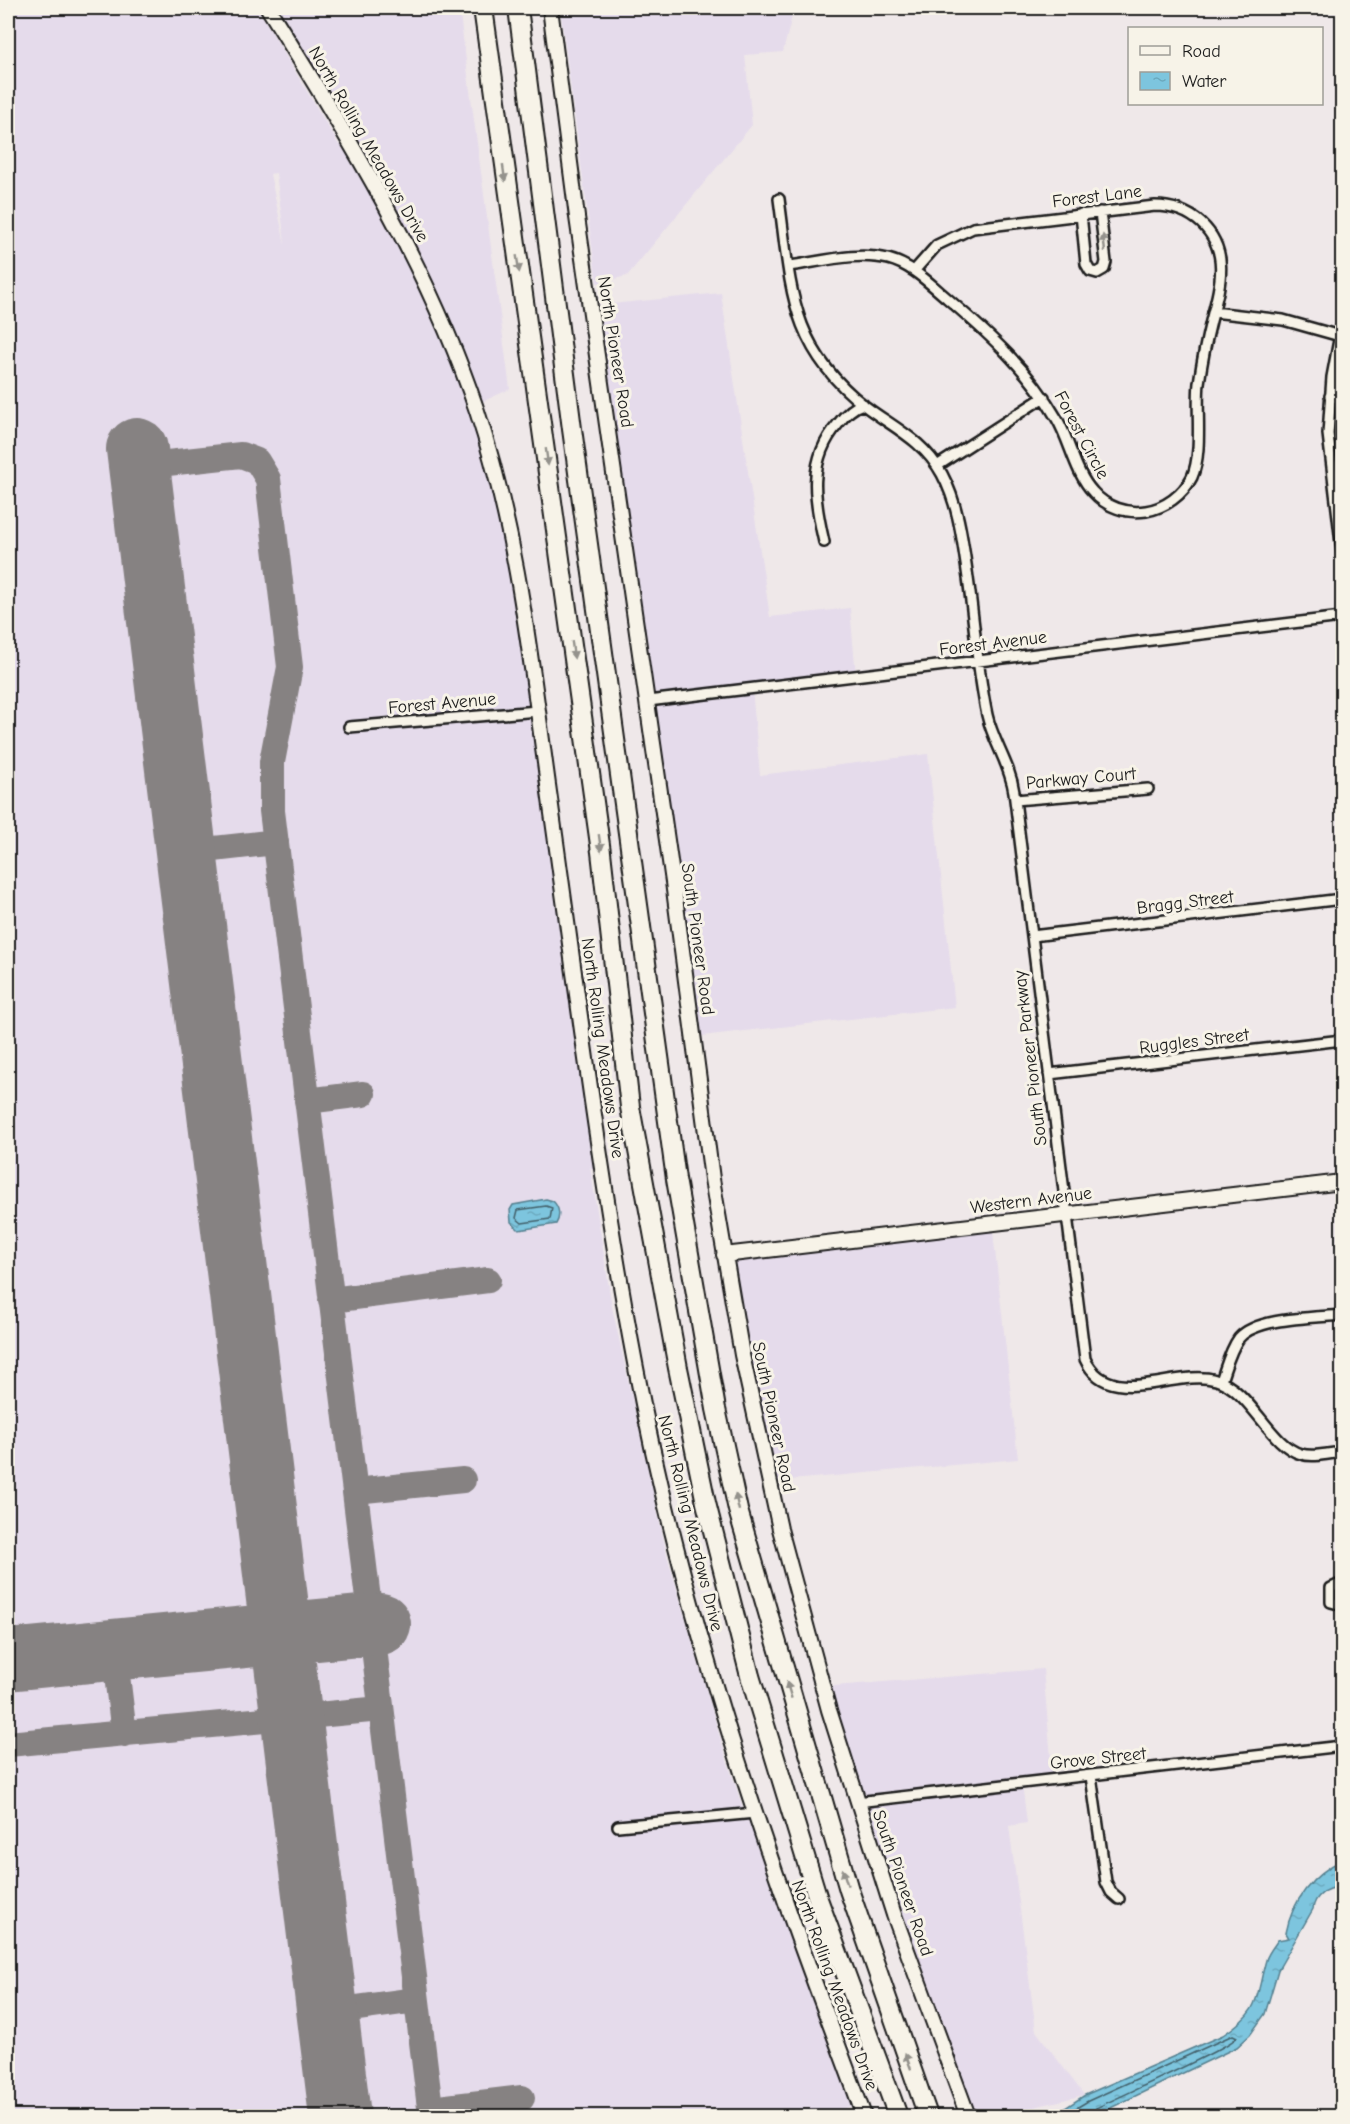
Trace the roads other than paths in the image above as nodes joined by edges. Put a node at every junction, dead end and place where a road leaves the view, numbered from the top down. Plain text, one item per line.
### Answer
1 (268, 8) edge
2 (476, 8) edge
3 (483, 8) edge
4 (518, 8) edge
5 (550, 8) edge
6 (500, 140) junction
7 (779, 199) dead end
8 (1100, 212) junction
9 (1081, 214) junction
10 (789, 266) junction
11 (914, 271) junction
12 (1214, 312) junction
13 (1342, 324) edge
14 (1340, 336) junction
15 (1330, 396) junction
16 (1044, 397) junction
17 (1342, 398) edge
18 (863, 404) junction
19 (937, 466) junction
20 (824, 542) dead end
21 (1342, 552) edge
22 (1342, 617) edge
23 (980, 661) junction
24 (648, 701) junction
25 (538, 711) junction
26 (349, 727) dead end
27 (1149, 789) dead end
28 (1016, 800) junction
29 (1342, 899) edge
30 (1032, 936) junction
31 (1342, 1040) edge
32 (1049, 1074) junction
33 (1342, 1182) edge
34 (1066, 1214) junction
35 (724, 1255) junction
36 (1342, 1315) edge
37 (1221, 1381) junction
38 (1342, 1452) edge
39 (1342, 1583) edge
40 (1342, 1605) edge
41 (1342, 1746) edge
42 (1091, 1776) junction
43 (857, 1802) junction
44 (755, 1814) junction
45 (618, 1826) dead end
46 (1119, 1899) dead end
47 (864, 2116) edge
48 (898, 2116) edge
49 (928, 2116) edge
50 (968, 2116) edge

1 - 25 main road, North Rolling Meadows Drive
2 - 6 highway
3 - 6 highway
49 -> 4 highway
5 - 24 main road, North Pioneer Road
6 -> 48 highway
7 - 10 street, South Pioneer Parkway
8 - 9 street, Forest Lane
9 -> 8 street
8 - 12 street, Forest Lane
9 - 11 street, Forest Lane
10 - 11 street, Forest Circle
10 - 18 street, South Pioneer Parkway
11 - 16 street, Forest Circle
12 - 14 street
12 - 16 street, Forest Circle
13 - 14 street
14 - 15 street
15 - 17 street
15 - 21 street
16 - 19 street
18 - 19 street, South Pioneer Parkway
18 - 20 street
19 - 23 street, South Pioneer Parkway
22 - 23 street, Forest Avenue
23 - 24 street, Forest Avenue
23 - 28 street, South Pioneer Parkway
24 - 35 main road, South Pioneer Road
25 - 26 street, Forest Avenue
25 - 44 main road, North Rolling Meadows Drive
27 - 28 street, Parkway Court
28 - 30 street, South Pioneer Parkway
29 - 30 street, Bragg Street
30 - 32 street, South Pioneer Parkway
31 - 32 street, Ruggles Street
32 - 34 street, South Pioneer Parkway
33 - 34 main road, Western Avenue
34 - 35 main road, Western Avenue
34 - 37 street, South Pioneer Parkway
35 - 43 main road, South Pioneer Road
36 - 37 street
37 - 38 street
39 - 40 street
41 - 42 street, Grove Street
42 - 43 street, Grove Street
42 - 46 street
43 - 50 main road, South Pioneer Road
44 - 45 street
44 - 47 main road, North Rolling Meadows Drive

